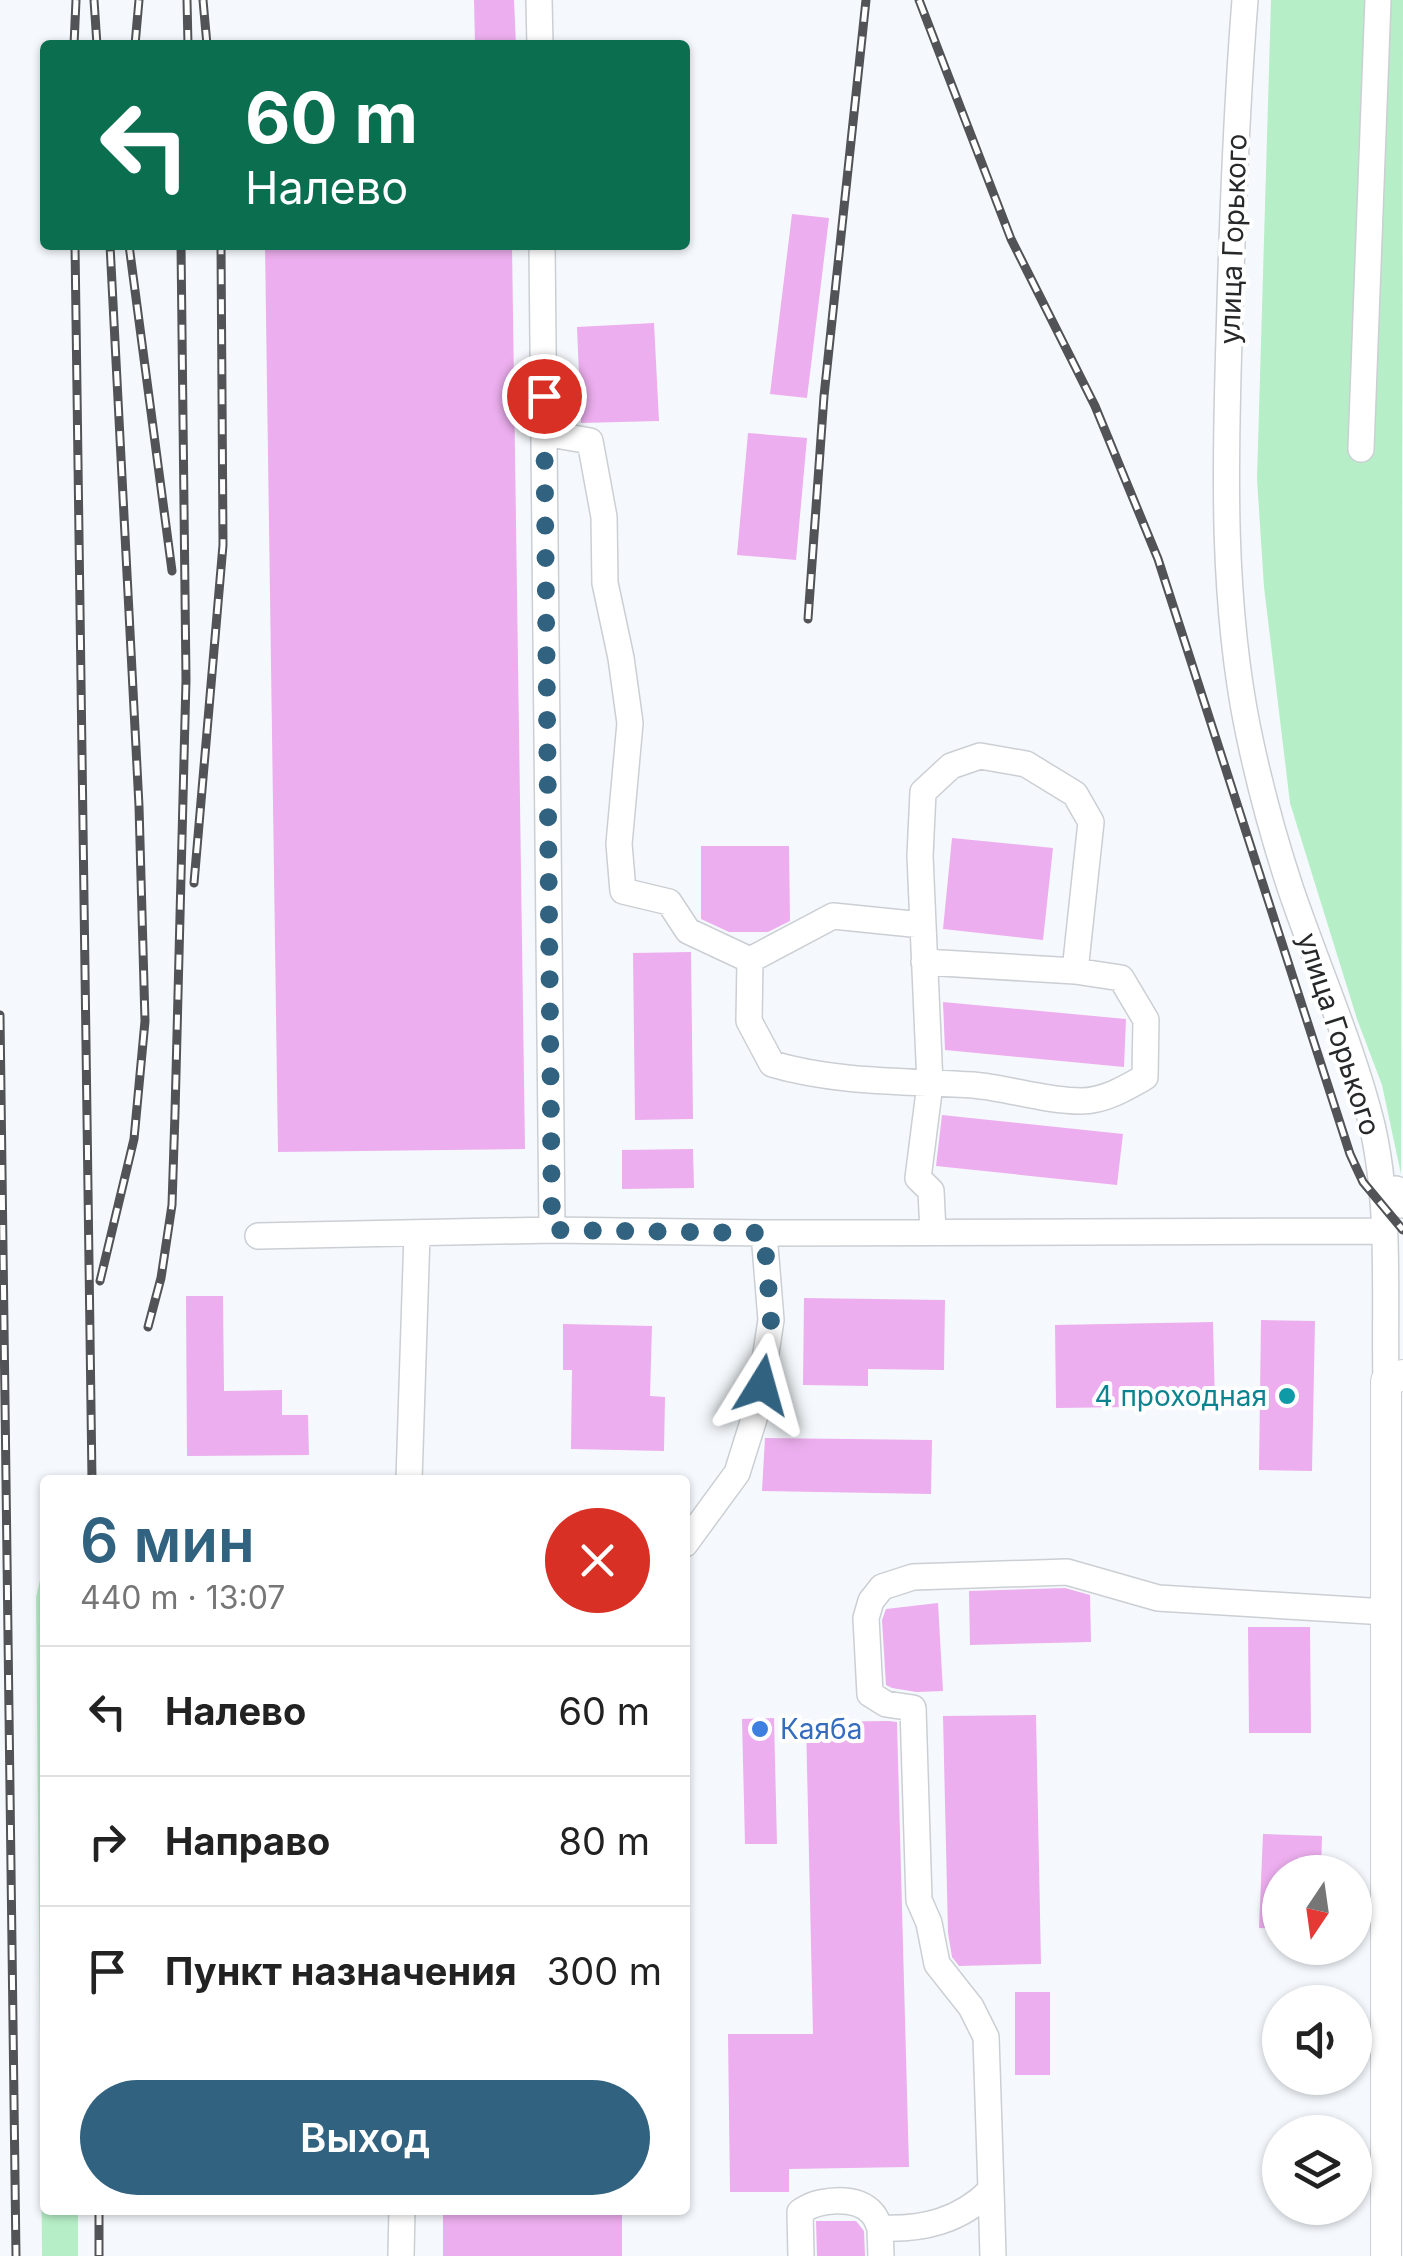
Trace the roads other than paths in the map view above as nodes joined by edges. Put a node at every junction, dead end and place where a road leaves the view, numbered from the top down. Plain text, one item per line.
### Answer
1 (540, 0) edge
2 (1245, 0) edge
3 (1378, 0) edge
4 (540, 40) edge
5 (542, 250) edge
6 (544, 433) junction
7 (1361, 450) dead end
8 (922, 925) junction
9 (750, 960) junction
10 (924, 962) junction
11 (1075, 971) junction
12 (930, 1084) junction
13 (1396, 1194) edge
14 (552, 1230) junction
15 (1383, 1231) junction
16 (933, 1232) junction
17 (764, 1233) junction
18 (417, 1234) junction
19 (258, 1236) dead end
20 (1394, 1378) edge
21 (410, 1475) edge
22 (690, 1537) edge
23 (1386, 1612) junction
24 (1395, 2132) edge
25 (991, 2190) junction
26 (402, 2215) edge
27 (880, 2228) junction
28 (401, 2256) edge
29 (801, 2256) edge
30 (881, 2256) edge
31 (993, 2256) edge
32 (1386, 2256) edge

1 - 4 street
2 - 13 street, улица Горького
3 - 7 street
5 - 6 street
6 - 9 street
6 - 14 street
8 - 9 street
8 - 10 street
8 - 11 street
9 - 12 street
10 - 11 street
10 - 12 street
11 - 12 street
12 - 16 street
13 - 15 street, улица Горького
14 - 17 street
14 - 18 street
15 - 16 street
15 - 20 street, улица Горького
16 - 17 street
17 - 22 street
18 - 19 street
18 - 21 street
20 - 23 main road, улица Горького
23 - 24 main road, улица Горького
23 - 25 street
24 - 32 main road, улица Горького
25 - 27 street
25 - 31 street
26 - 28 street
27 - 29 street
27 - 30 street

